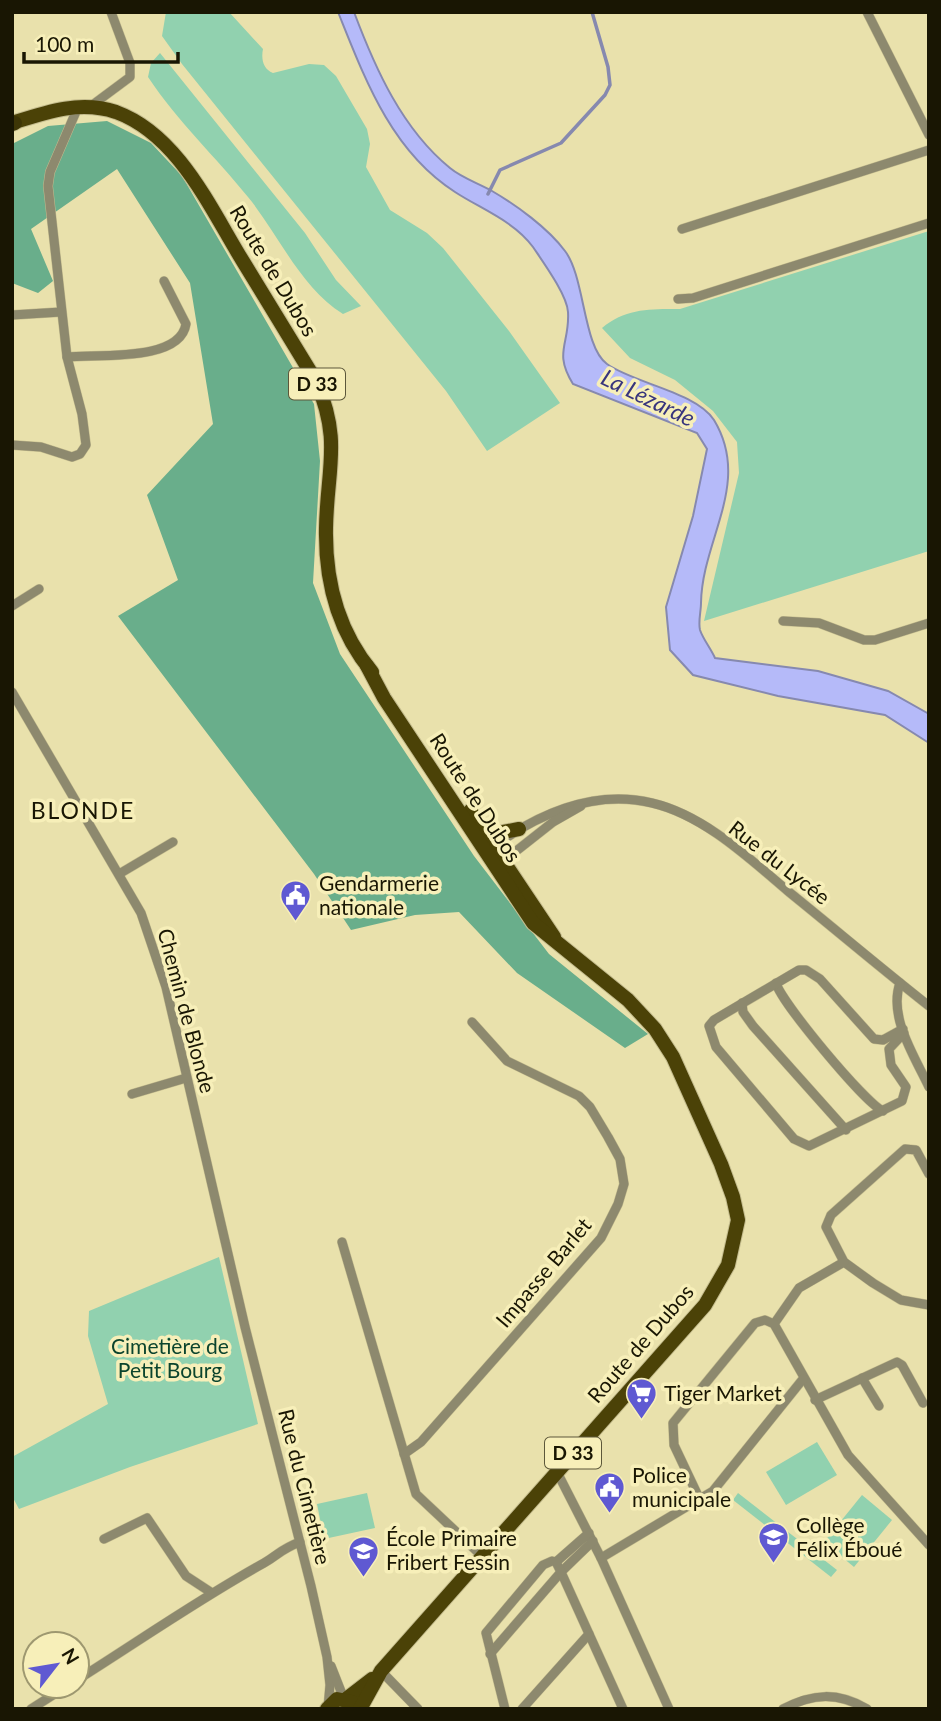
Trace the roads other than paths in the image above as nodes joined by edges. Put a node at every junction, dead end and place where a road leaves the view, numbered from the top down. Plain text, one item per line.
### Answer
1 (111, 12) edge
2 (867, 12) edge
3 (84, 107) junction
4 (929, 113) edge
5 (918, 115) junction
6 (13, 123) edge
7 (929, 135) edge
8 (929, 150) edge
9 (929, 223) edge
10 (682, 229) dead end
11 (164, 281) dead end
12 (678, 299) dead end
13 (61, 312) junction
14 (12, 315) edge
15 (67, 357) junction
16 (12, 445) edge
17 (39, 589) dead end
18 (12, 606) edge
19 (783, 621) dead end
20 (928, 626) edge
21 (367, 666) junction
22 (12, 692) edge
23 (586, 803) junction
24 (479, 824) junction
25 (519, 829) junction
26 (173, 842) dead end
27 (490, 849) junction
28 (500, 864) junction
29 (119, 874) junction
30 (776, 983) junction
31 (900, 983) junction
32 (742, 1003) junction
33 (929, 1006) edge
34 (472, 1022) dead end
35 (903, 1031) junction
36 (186, 1078) junction
37 (929, 1087) edge
38 (132, 1094) dead end
39 (883, 1111) junction
40 (846, 1130) junction
41 (929, 1174) edge
42 (342, 1242) dead end
43 (844, 1262) junction
44 (929, 1305) edge
45 (774, 1324) junction
46 (245, 1326) joint
47 (862, 1378) junction
48 (803, 1379) junction
49 (815, 1400) junction
50 (923, 1403) dead end
51 (879, 1406) dead end
52 (404, 1454) junction
53 (557, 1472) junction
54 (700, 1500) junction
55 (591, 1537) junction
56 (104, 1539) dead end
57 (300, 1542) junction
58 (929, 1545) edge
59 (483, 1557) junction
60 (601, 1558) junction
61 (556, 1562) junction
62 (561, 1572) junction
63 (212, 1593) junction
64 (589, 1634) junction
65 (490, 1654) junction
66 (327, 1657) junction
67 (91, 1671) edge
68 (381, 1671) junction
69 (352, 1704) edge
70 (412, 1707) edge
71 (327, 1708) edge
72 (505, 1709) edge
73 (522, 1709) edge
74 (623, 1709) edge
75 (669, 1709) edge
76 (783, 1709) edge
77 (867, 1709) edge

1 - 3 street
2 - 5 street
3 - 6 main road, Route de Dubos / D 33
3 - 13 street
3 - 21 main road, Route de Dubos / D 33
4 - 5 street
5 - 7 street
8 - 10 street
9 - 12 street
11 - 15 street
13 - 14 street
13 - 15 street
15 - 16 street
17 - 18 street
19 - 20 street
21 - 24 main road, Route de Dubos / D 33
21 - 27 main road, Route de Dubos / D 33
22 - 29 street, Chemin de Blonde
23 - 25 street, Rue du Lycée
23 - 28 street, Rue du Lycée
23 - 31 street, Rue du Lycée
24 - 25 main road
24 - 27 main road, Route de Dubos / D 33
25 - 27 street, Rue du Lycée
26 - 29 street
27 - 28 main road, Route de Dubos / D 33
28 - 53 main road, Route de Dubos / D 33
29 - 36 street, Chemin de Blonde
30 - 32 street
30 - 35 street
30 - 39 street
31 - 33 street, Rue du Lycée
31 - 35 street
32 - 40 street
32 - 40 street
34 - 52 street, Impasse Barlet
35 - 37 street
35 - 39 street
36 - 38 street
36 - 46 street, Chemin de Blonde
39 - 40 street
41 - 43 street
42 - 52 street
43 - 44 street
43 - 45 street
45 - 48 street
45 - 54 street
46 - 57 street, Rue du Cimetière
47 - 49 street
47 - 50 street
47 - 51 street
48 - 49 street
48 - 54 street
49 - 58 street
52 - 59 street
53 - 55 street
53 - 59 main road, Route de Dubos / D 33
54 - 60 street
55 - 60 street
55 - 61 street
55 - 62 street
56 - 63 street
57 - 63 street
57 - 66 street, Rue du Cimetière
59 - 68 main road, Route de Dubos / D 33
60 - 75 street
61 - 62 street
61 - 65 street
62 - 64 street
62 - 65 street
63 - 67 street
64 - 73 street
64 - 74 street
65 - 72 street
66 - 69 street, Rue du Cimetière
66 - 71 street, Rue du Cimetière
68 - 69 main road, Route de Dubos / D 33
68 - 70 street
69 - 71 main road
76 - 77 street

